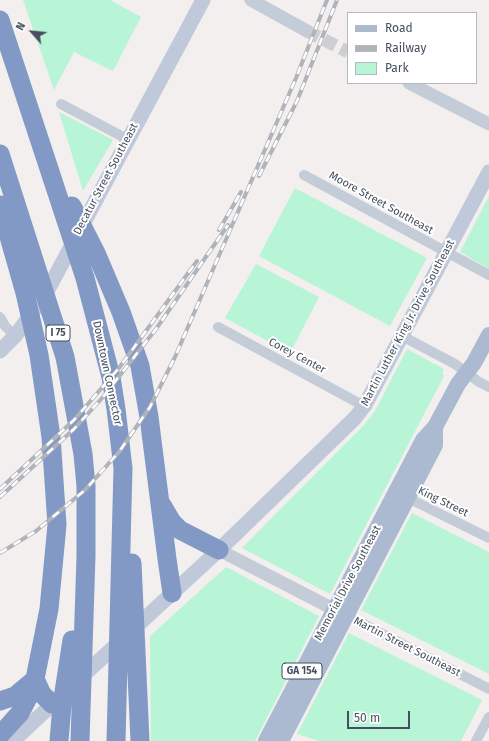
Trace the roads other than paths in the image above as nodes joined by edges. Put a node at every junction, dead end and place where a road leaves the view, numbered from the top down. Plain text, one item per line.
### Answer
1 (203, 0) edge
2 (251, 0) edge
3 (0, 20) edge
4 (307, 31) tunnel mouth
5 (411, 84) edge
6 (61, 104) dead end
7 (489, 124) edge
8 (127, 139) junction
9 (44, 152) junction
10 (0, 154) edge
11 (489, 172) edge
12 (304, 175) dead end
13 (0, 206) edge
14 (447, 252) junction
15 (489, 275) edge
16 (0, 317) edge
17 (218, 327) dead end
18 (19, 332) junction
19 (489, 335) edge
20 (402, 336) junction
21 (0, 351) edge
22 (467, 373) junction
23 (489, 387) edge
24 (364, 406) junction
25 (435, 427) junction
26 (123, 468) junction
27 (408, 498) junction
28 (160, 501) junction
29 (86, 518) junction
30 (489, 538) edge
31 (219, 550) junction
32 (172, 593) junction
33 (340, 612) junction
34 (34, 679) junction
35 (489, 689) edge
36 (0, 701) edge
37 (49, 704) junction
38 (489, 716) edge
39 (0, 735) edge
40 (13, 741) edge
41 (59, 741) edge
42 (80, 741) edge
43 (116, 741) edge
44 (140, 741) edge
45 (266, 741) edge
46 (282, 741) edge
47 (476, 741) edge

1 - 8 main road, Decatur Street Southeast
2 - 4 street
3 - 9 highway, Downtown Connector
5 - 7 street
6 - 8 street
8 - 18 main road, Decatur Street Southeast
9 - 26 highway, Downtown Connector
9 - 28 highway
10 - 29 highway, I 75
11 - 14 main road, Martin Luther King Jr. Drive Southeast
12 - 14 street, Moore Street Southeast
13 - 34 highway
14 - 15 street, Moore Street Southeast
14 - 20 main road, Martin Luther King Jr. Drive Southeast
16 - 18 street
17 - 24 street, Corey Center
18 - 21 main road, Decatur Street Southeast
19 - 22 main road, Memorial Drive Southeast / GA 154
20 - 22 street
20 - 24 main road, Martin Luther King Jr. Drive Southeast
22 - 23 street
22 - 25 main road, Memorial Drive Southeast / GA 154
24 - 31 main road, Martin Luther King Jr. Drive Southeast
25 - 27 main road, Memorial Drive Southeast / GA 154
25 - 33 main road, Memorial Drive Southeast / GA 154
26 - 43 highway, Downtown Connector
26 - 44 highway
27 - 30 street, King Street
27 - 33 main road, Memorial Drive Southeast / GA 154
28 - 31 highway
28 - 32 highway
29 - 41 highway
29 - 42 highway, I 75
31 - 32 main road, Martin Luther King Jr. Drive Southeast
31 - 33 street, Martin Street Southeast
32 - 37 main road, Martin Luther King Jr. Drive Southeast
33 - 35 street, Martin Street Southeast
33 - 45 main road, Memorial Drive Southeast / GA 154
33 - 46 main road, Memorial Drive Southeast / GA 154
34 - 36 highway
34 - 37 highway
34 - 39 highway
37 - 40 main road
38 - 47 street

